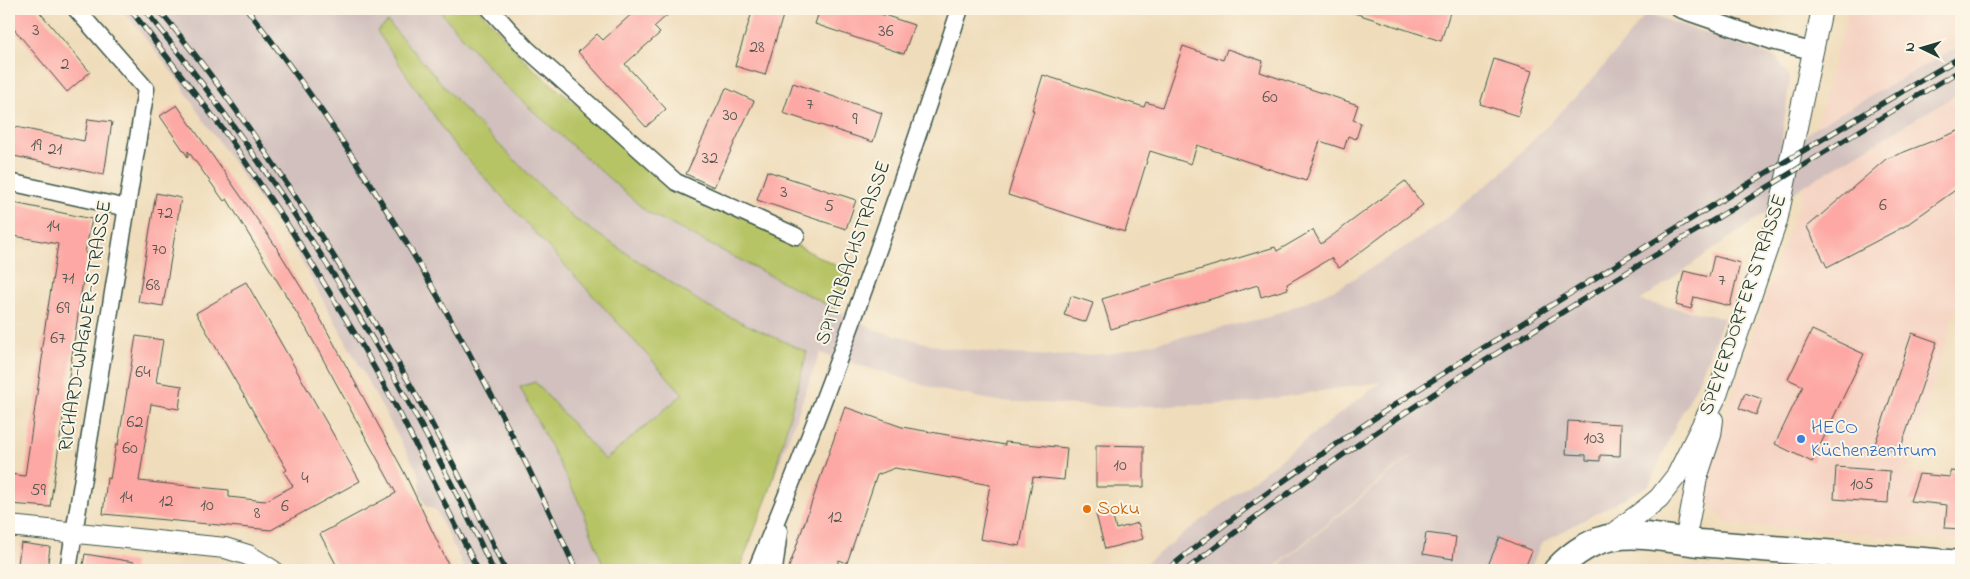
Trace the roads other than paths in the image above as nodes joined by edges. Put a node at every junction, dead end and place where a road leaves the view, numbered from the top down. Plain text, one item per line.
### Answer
1 (76, 9) edge
2 (490, 9) edge
3 (959, 9) edge
4 (1679, 9) edge
5 (1822, 9) edge
6 (1812, 51) junction
7 (9, 182) edge
8 (127, 208) junction
9 (796, 236) dead end
10 (1717, 395) junction
11 (782, 509) junction
12 (9, 526) edge
13 (74, 532) junction
14 (1607, 538) junction
15 (1685, 542) junction
16 (1961, 564) edge
17 (68, 570) edge
18 (272, 570) edge
19 (756, 570) edge
20 (774, 570) edge
21 (1558, 570) edge

1 - 8 street, RICHARD-WAGNER-STRASSE
2 - 9 street
3 - 11 street, SPITALBACHSTRASSE
4 - 6 street
5 - 6 street, SPEYERDORFER STRASSE
6 - 10 street, SPEYERDORFER STRASSE
7 - 8 street
8 - 13 street, RICHARD-WAGNER-STRASSE
10 - 14 street, SPEYERDORFER STRASSE
10 - 15 street
11 - 19 street, SPITALBACHSTRASSE
11 - 20 street, SPITALBACHSTRASSE
12 - 13 street
13 - 17 street, RICHARD-WAGNER-STRASSE
13 - 18 street
14 - 15 main road
14 - 21 main road
15 - 16 main road

